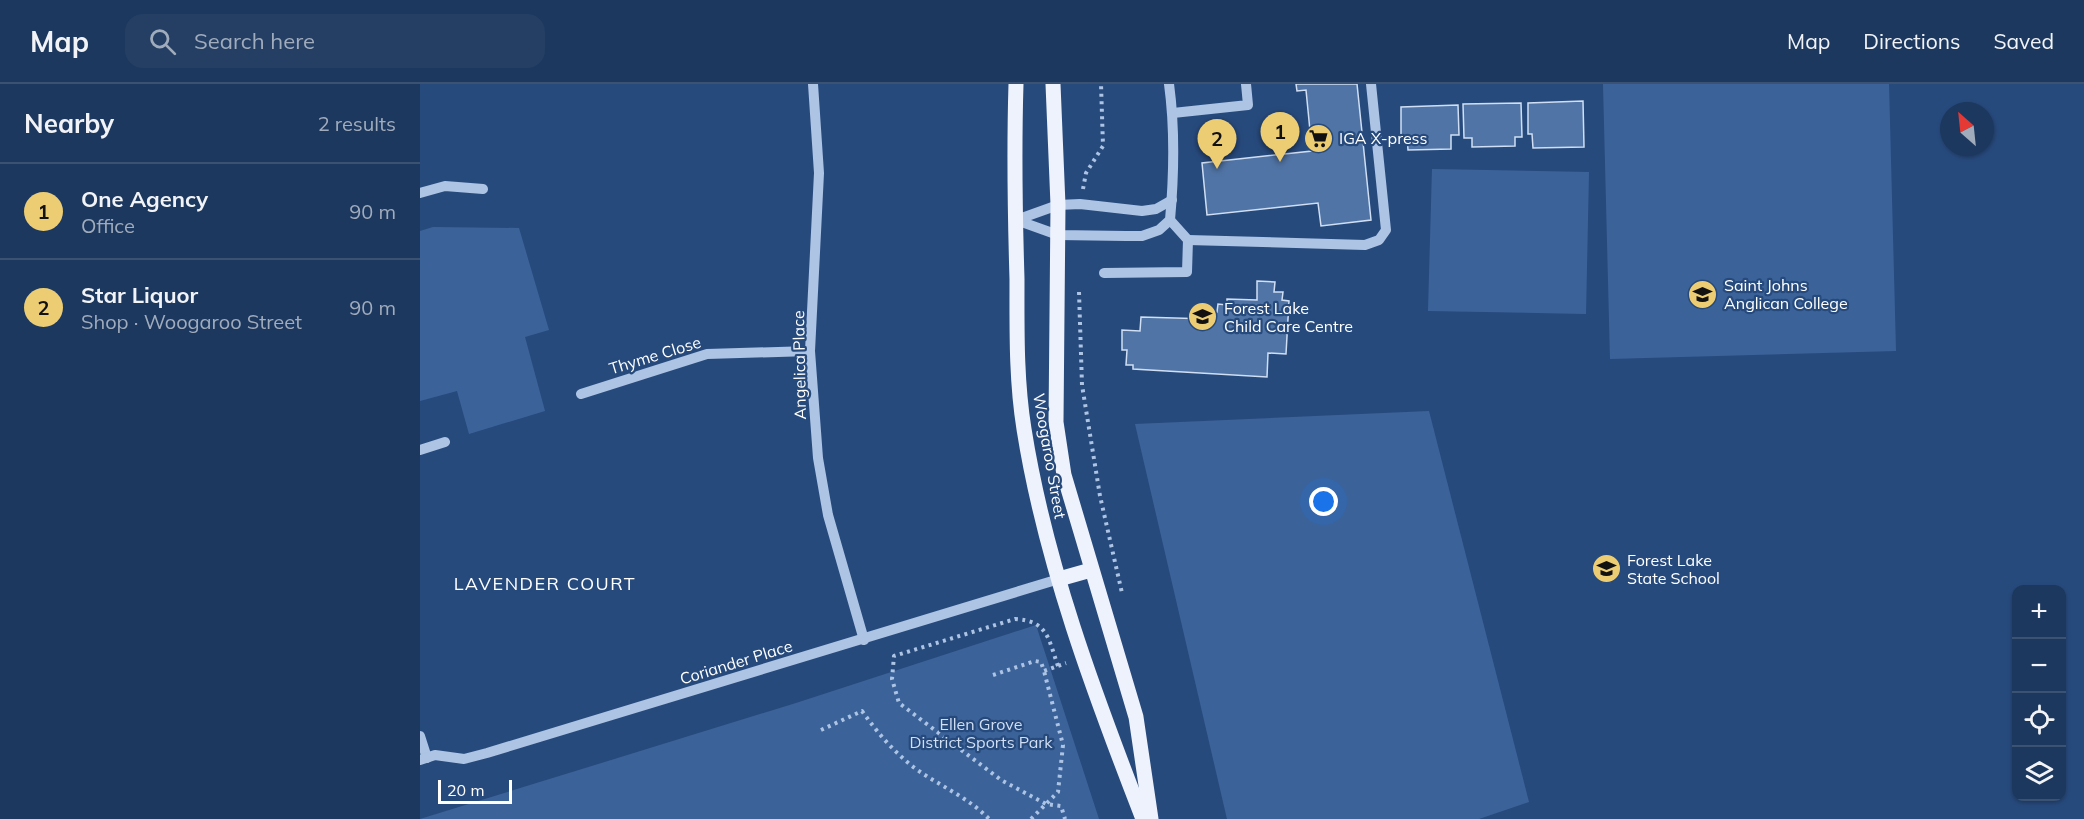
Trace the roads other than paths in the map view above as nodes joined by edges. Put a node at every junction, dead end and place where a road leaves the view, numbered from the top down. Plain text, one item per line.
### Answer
1 (813, 84) edge
2 (1016, 84) edge
3 (1053, 84) edge
4 (1169, 84) edge
5 (1246, 84) edge
6 (1371, 84) edge
7 (1173, 113) junction
8 (483, 189) dead end
9 (420, 193) edge
10 (1172, 200) junction
11 (1058, 205) junction
12 (1016, 220) junction
13 (1170, 220) junction
14 (1058, 235) junction
15 (1188, 240) junction
16 (1104, 273) dead end
17 (810, 351) junction
18 (581, 394) dead end
19 (445, 442) dead end
20 (420, 450) edge
21 (1090, 570) junction
22 (1059, 579) junction
23 (864, 640) junction
24 (420, 736) edge
25 (423, 759) edge
26 (1143, 819) edge
27 (1151, 819) edge

1 - 17 street, Angelica Place
2 - 12 main road, Woogaroo Street
3 - 11 main road, Woogaroo Street
4 - 7 street
5 - 7 street
6 - 15 street
7 - 10 street
8 - 9 street
10 - 11 street
10 - 13 street
11 - 12 street
11 - 14 main road, Woogaroo Street
12 - 14 street
12 - 22 main road, Woogaroo Street
13 - 14 street
13 - 15 street
14 - 21 main road, Woogaroo Street
15 - 16 street
17 - 18 street, Thyme Close
17 - 23 street, Angelica Place
19 - 20 street
21 - 22 main road
21 - 27 main road, Woogaroo Street
22 - 23 street, Coriander Place
22 - 26 main road, Woogaroo Street
23 - 25 street, Coriander Place
24 - 25 street

